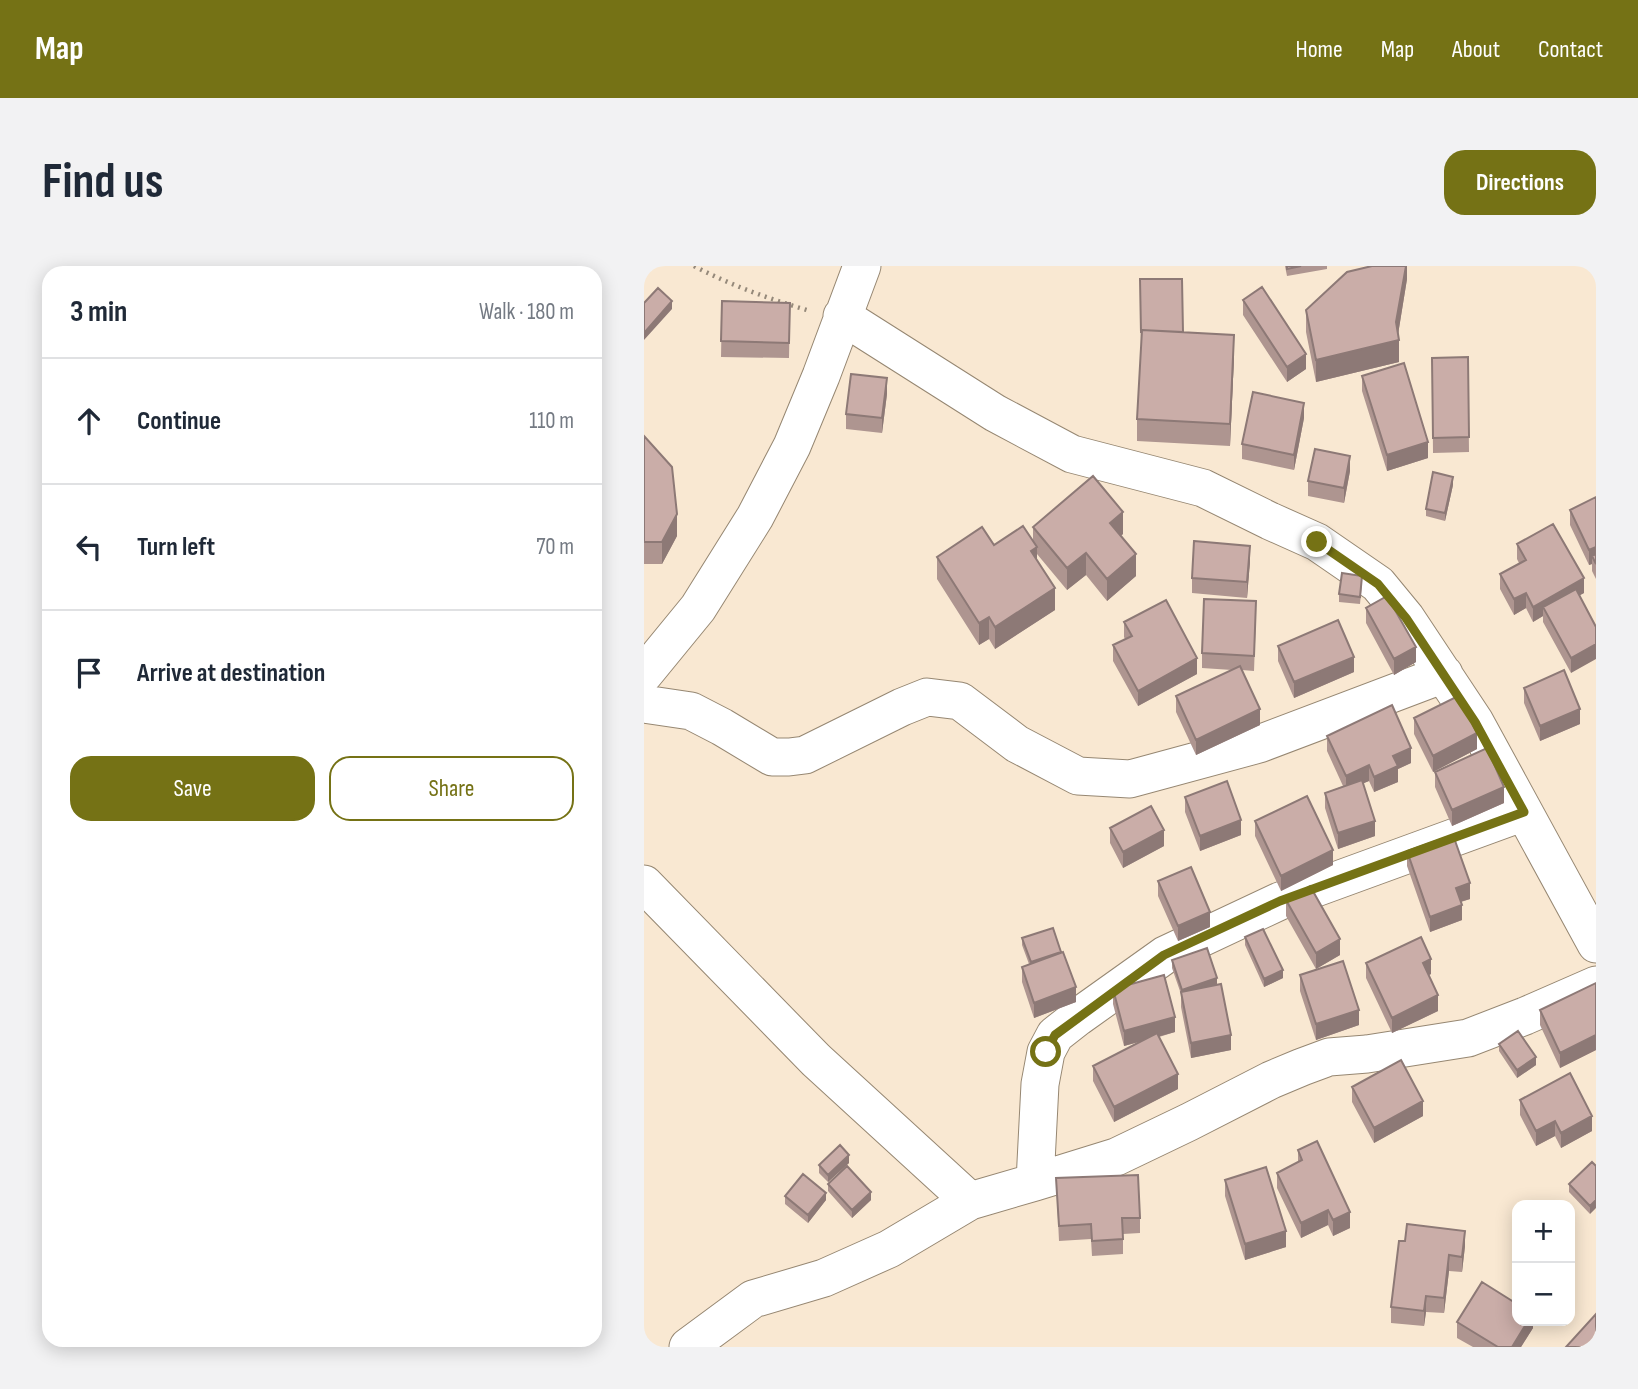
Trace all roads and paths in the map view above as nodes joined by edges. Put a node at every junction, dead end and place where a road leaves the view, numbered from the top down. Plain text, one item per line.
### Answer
1 (694, 266) edge
2 (862, 266) edge
3 (842, 318) junction
4 (644, 674) edge
5 (1444, 674) junction
6 (644, 704) edge
7 (1524, 812) junction
8 (644, 884) edge
9 (1596, 944) edge
10 (1596, 985) edge
11 (1035, 1182) junction
12 (970, 1201) junction
13 (688, 1347) edge

1 - 3 path
2 - 3 street
3 - 4 street
3 - 5 street
5 - 6 street
5 - 7 street
7 - 9 street
7 - 11 street
8 - 12 street
10 - 11 street
11 - 12 street
12 - 13 street

